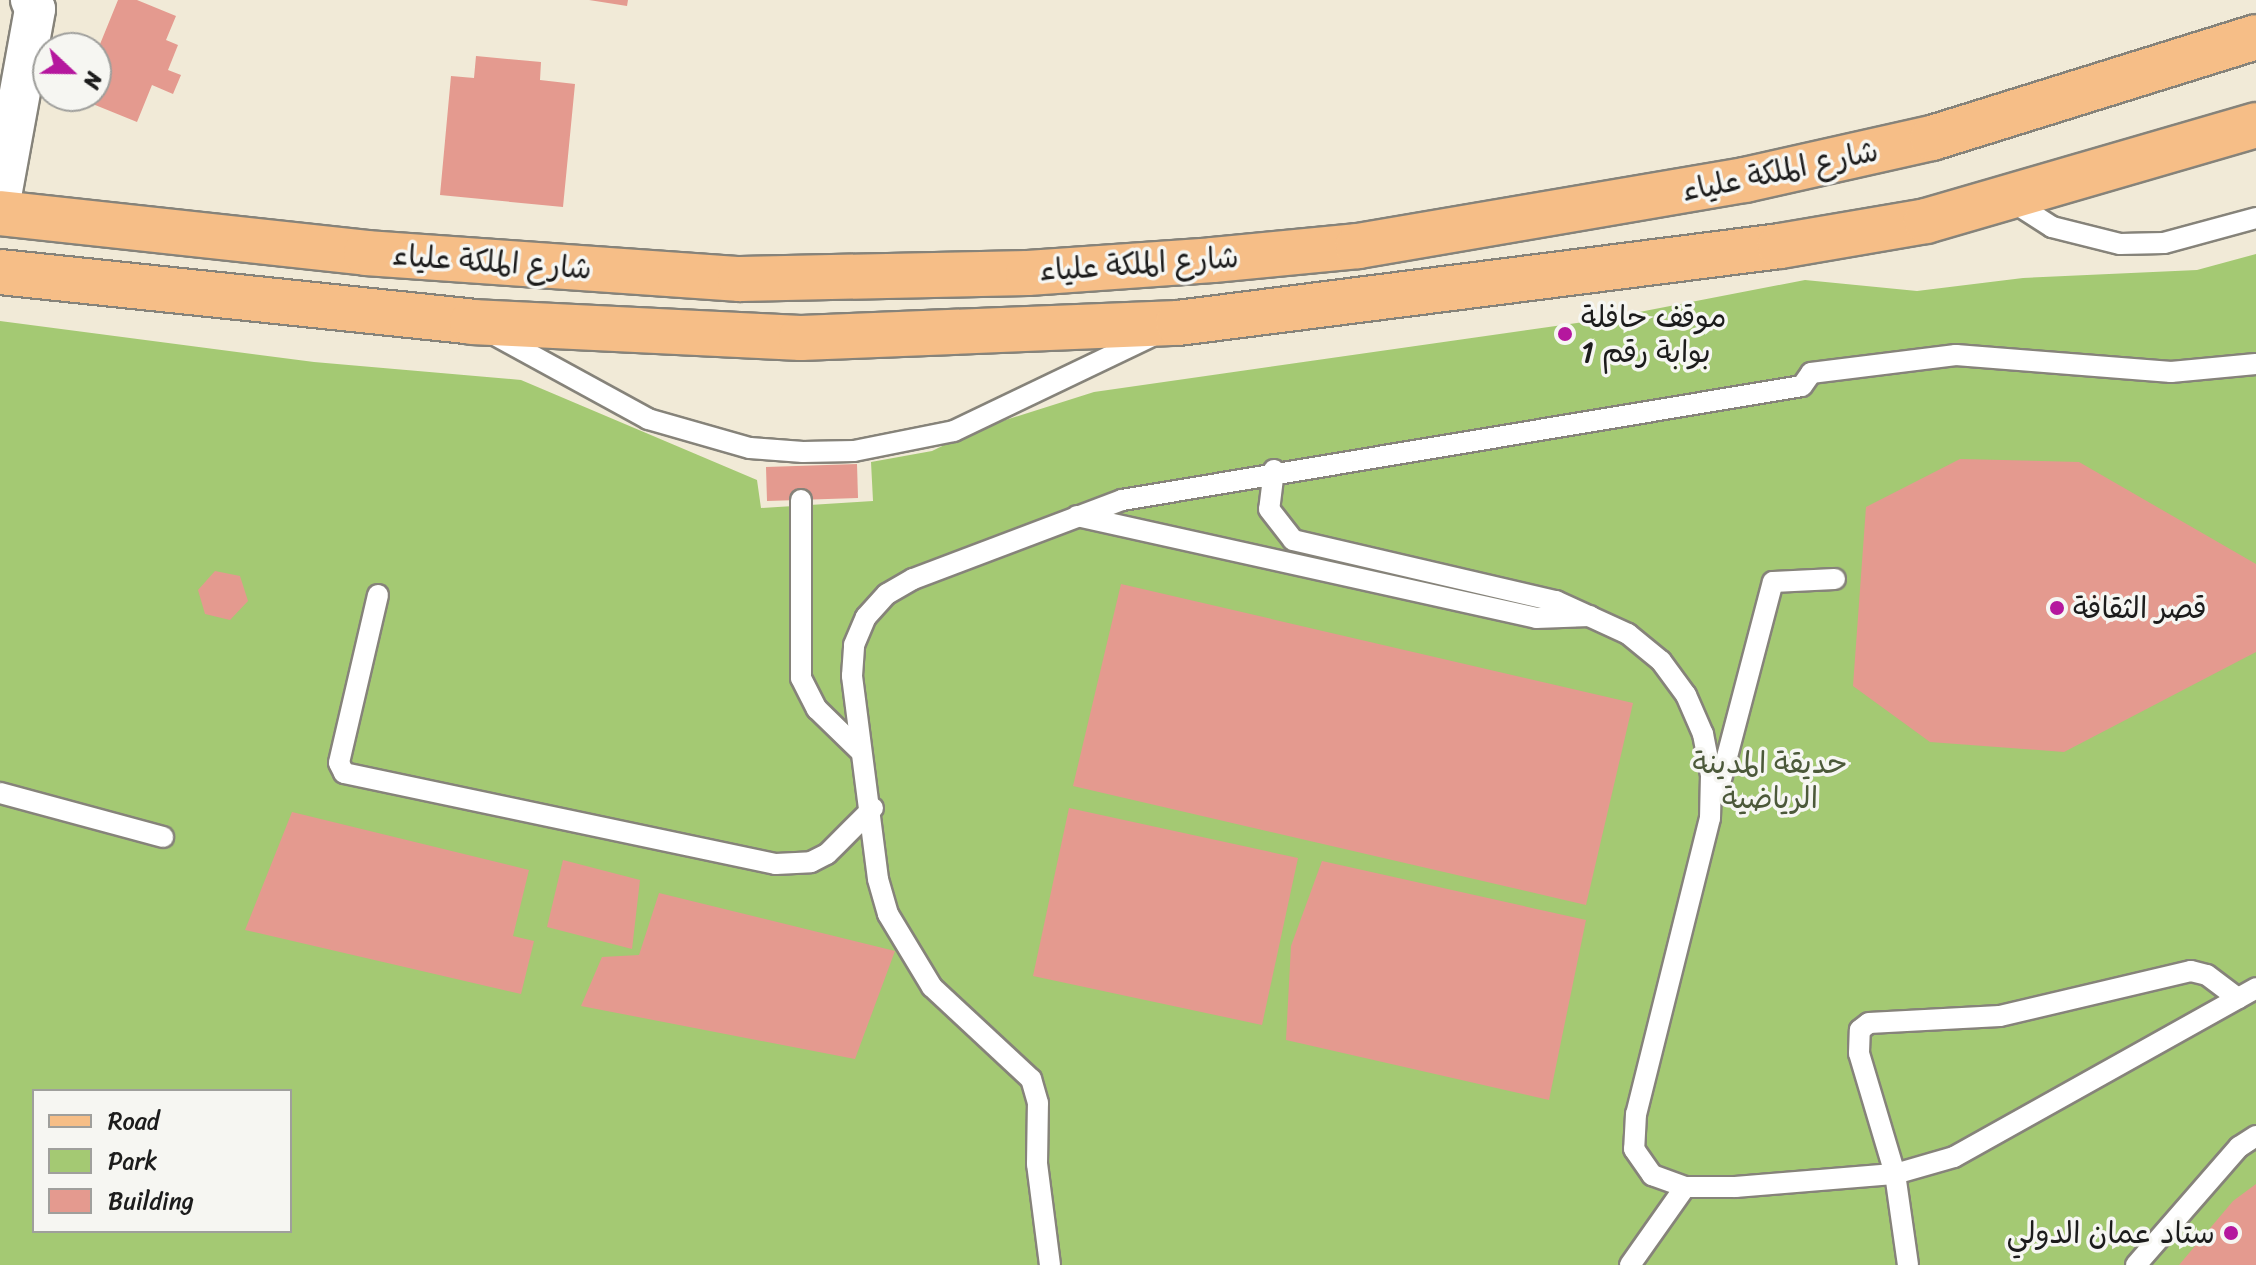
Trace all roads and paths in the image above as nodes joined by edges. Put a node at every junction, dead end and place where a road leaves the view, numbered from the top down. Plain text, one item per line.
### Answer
1 (31, 0) edge
2 (2256, 37) edge
3 (2256, 125) edge
4 (2010, 200) junction
5 (0, 202) edge
6 (0, 213) edge
7 (2256, 218) edge
8 (0, 272) edge
9 (472, 322) junction
10 (1178, 323) junction
11 (2256, 364) edge
12 (1274, 470) junction
13 (801, 500) dead end
14 (1075, 515) junction
15 (1835, 579) dead end
16 (378, 595) dead end
17 (1590, 616) junction
18 (859, 750) junction
19 (0, 793) edge
20 (873, 808) junction
21 (1710, 818) junction
22 (163, 837) dead end
23 (2247, 993) edge
24 (2256, 1136) edge
25 (1895, 1174) junction
26 (1685, 1187) junction
27 (1050, 1265) edge
28 (1630, 1265) edge
29 (1908, 1265) edge
30 (2136, 1265) edge

1 - 5 street
2 - 6 main road, شارع الملكة علياء
3 - 4 main road, شارع الملكة علياء
4 - 7 lane
4 - 10 main road, شارع الملكة علياء
8 - 9 main road, شارع الملكة علياء
9 - 10 main road, شارع الملكة علياء
9 - 10 lane
11 - 12 lane
12 - 14 lane
12 - 17 lane
13 - 18 lane
14 - 17 lane
14 - 18 lane
15 - 21 lane
16 - 20 lane
17 - 21 lane
18 - 20 lane
19 - 22 lane
20 - 27 lane
21 - 26 lane
23 - 25 lane
23 - 25 lane
24 - 30 lane
25 - 26 lane
25 - 29 lane
26 - 28 lane

